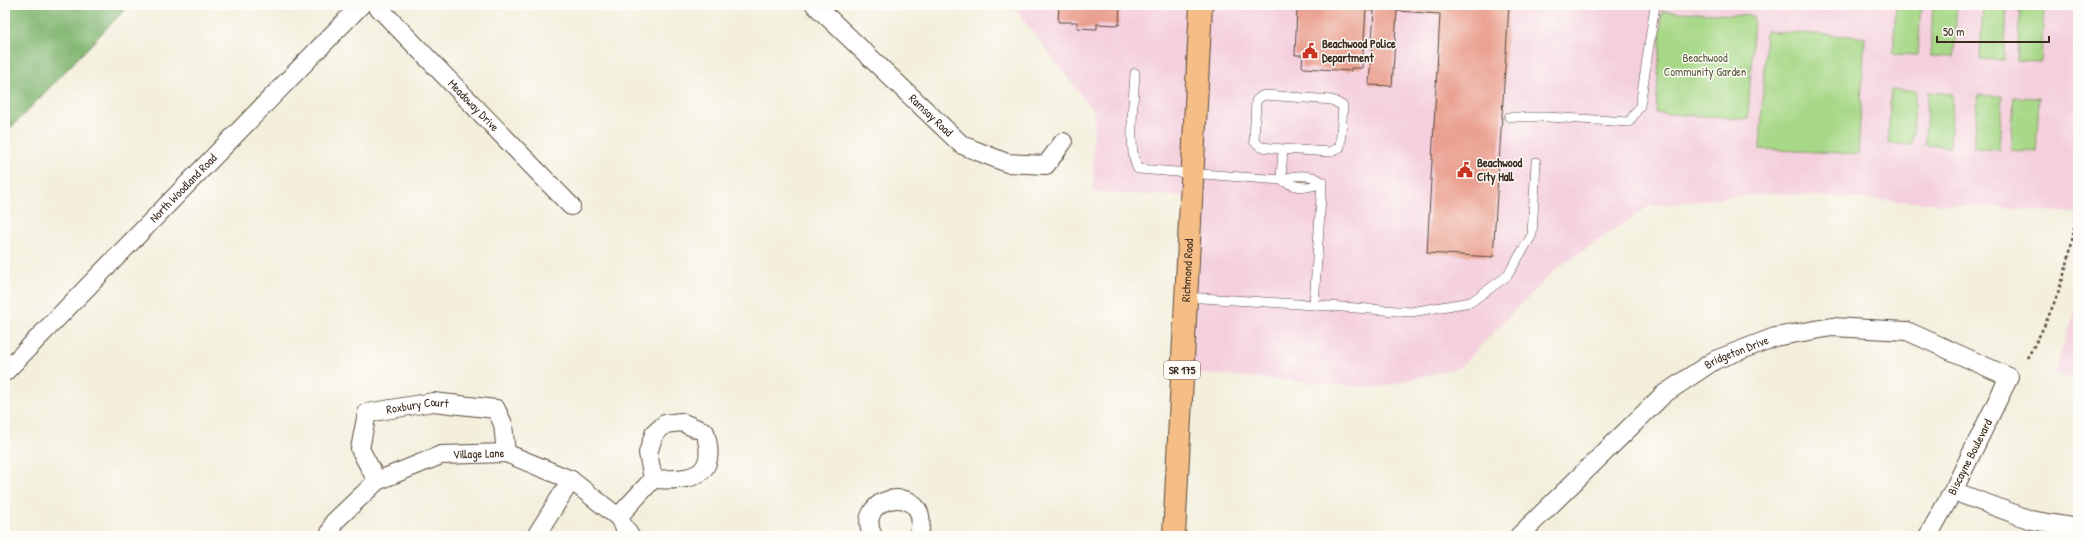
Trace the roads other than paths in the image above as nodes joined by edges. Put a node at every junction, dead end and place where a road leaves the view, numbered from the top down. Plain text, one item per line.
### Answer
1 (361, 5) edge
2 (376, 5) edge
3 (815, 5) edge
4 (1201, 5) edge
5 (1655, 5) edge
6 (1135, 73) dead end
7 (1508, 117) dead end
8 (1063, 142) dead end
9 (1283, 149) junction
10 (1536, 162) dead end
11 (1192, 174) junction
12 (1281, 180) junction
13 (571, 206) dead end
14 (1186, 297) junction
15 (1314, 305) junction
16 (5, 372) edge
17 (2010, 377) joint
18 (506, 453) junction
19 (653, 479) dead end
20 (571, 480) junction
21 (377, 481) junction
22 (1953, 491) junction
23 (618, 516) junction
24 (2078, 528) edge
25 (329, 536) edge
26 (536, 536) edge
27 (630, 536) edge
28 (873, 536) edge
29 (918, 536) edge
30 (1174, 536) edge
31 (1520, 536) edge
32 (1928, 536) edge

1 - 16 street, North Woodland Road
2 - 13 street, Meadoway Drive
3 - 8 street, Ramsay Road
4 - 11 main road, Richmond Road / SR 175
5 - 7 lane
6 - 11 lane
9 - 9 lane
9 - 12 lane
10 - 15 lane
11 - 12 lane
11 - 14 main road, Richmond Road / SR 175
12 - 15 lane
14 - 15 lane
14 - 30 main road, Richmond Road / SR 175
17 - 22 street, Biscayne Boulevard
17 - 31 street, Bridgeton Drive
18 - 20 street, Village Lane
18 - 21 street, Village Lane
18 - 21 street, Roxbury Court
19 - 23 street
20 - 23 street, Village Lane
20 - 26 street
21 - 25 street, Village Lane
22 - 24 street
22 - 32 street, Biscayne Boulevard
23 - 27 street, Village Lane
28 - 29 street

